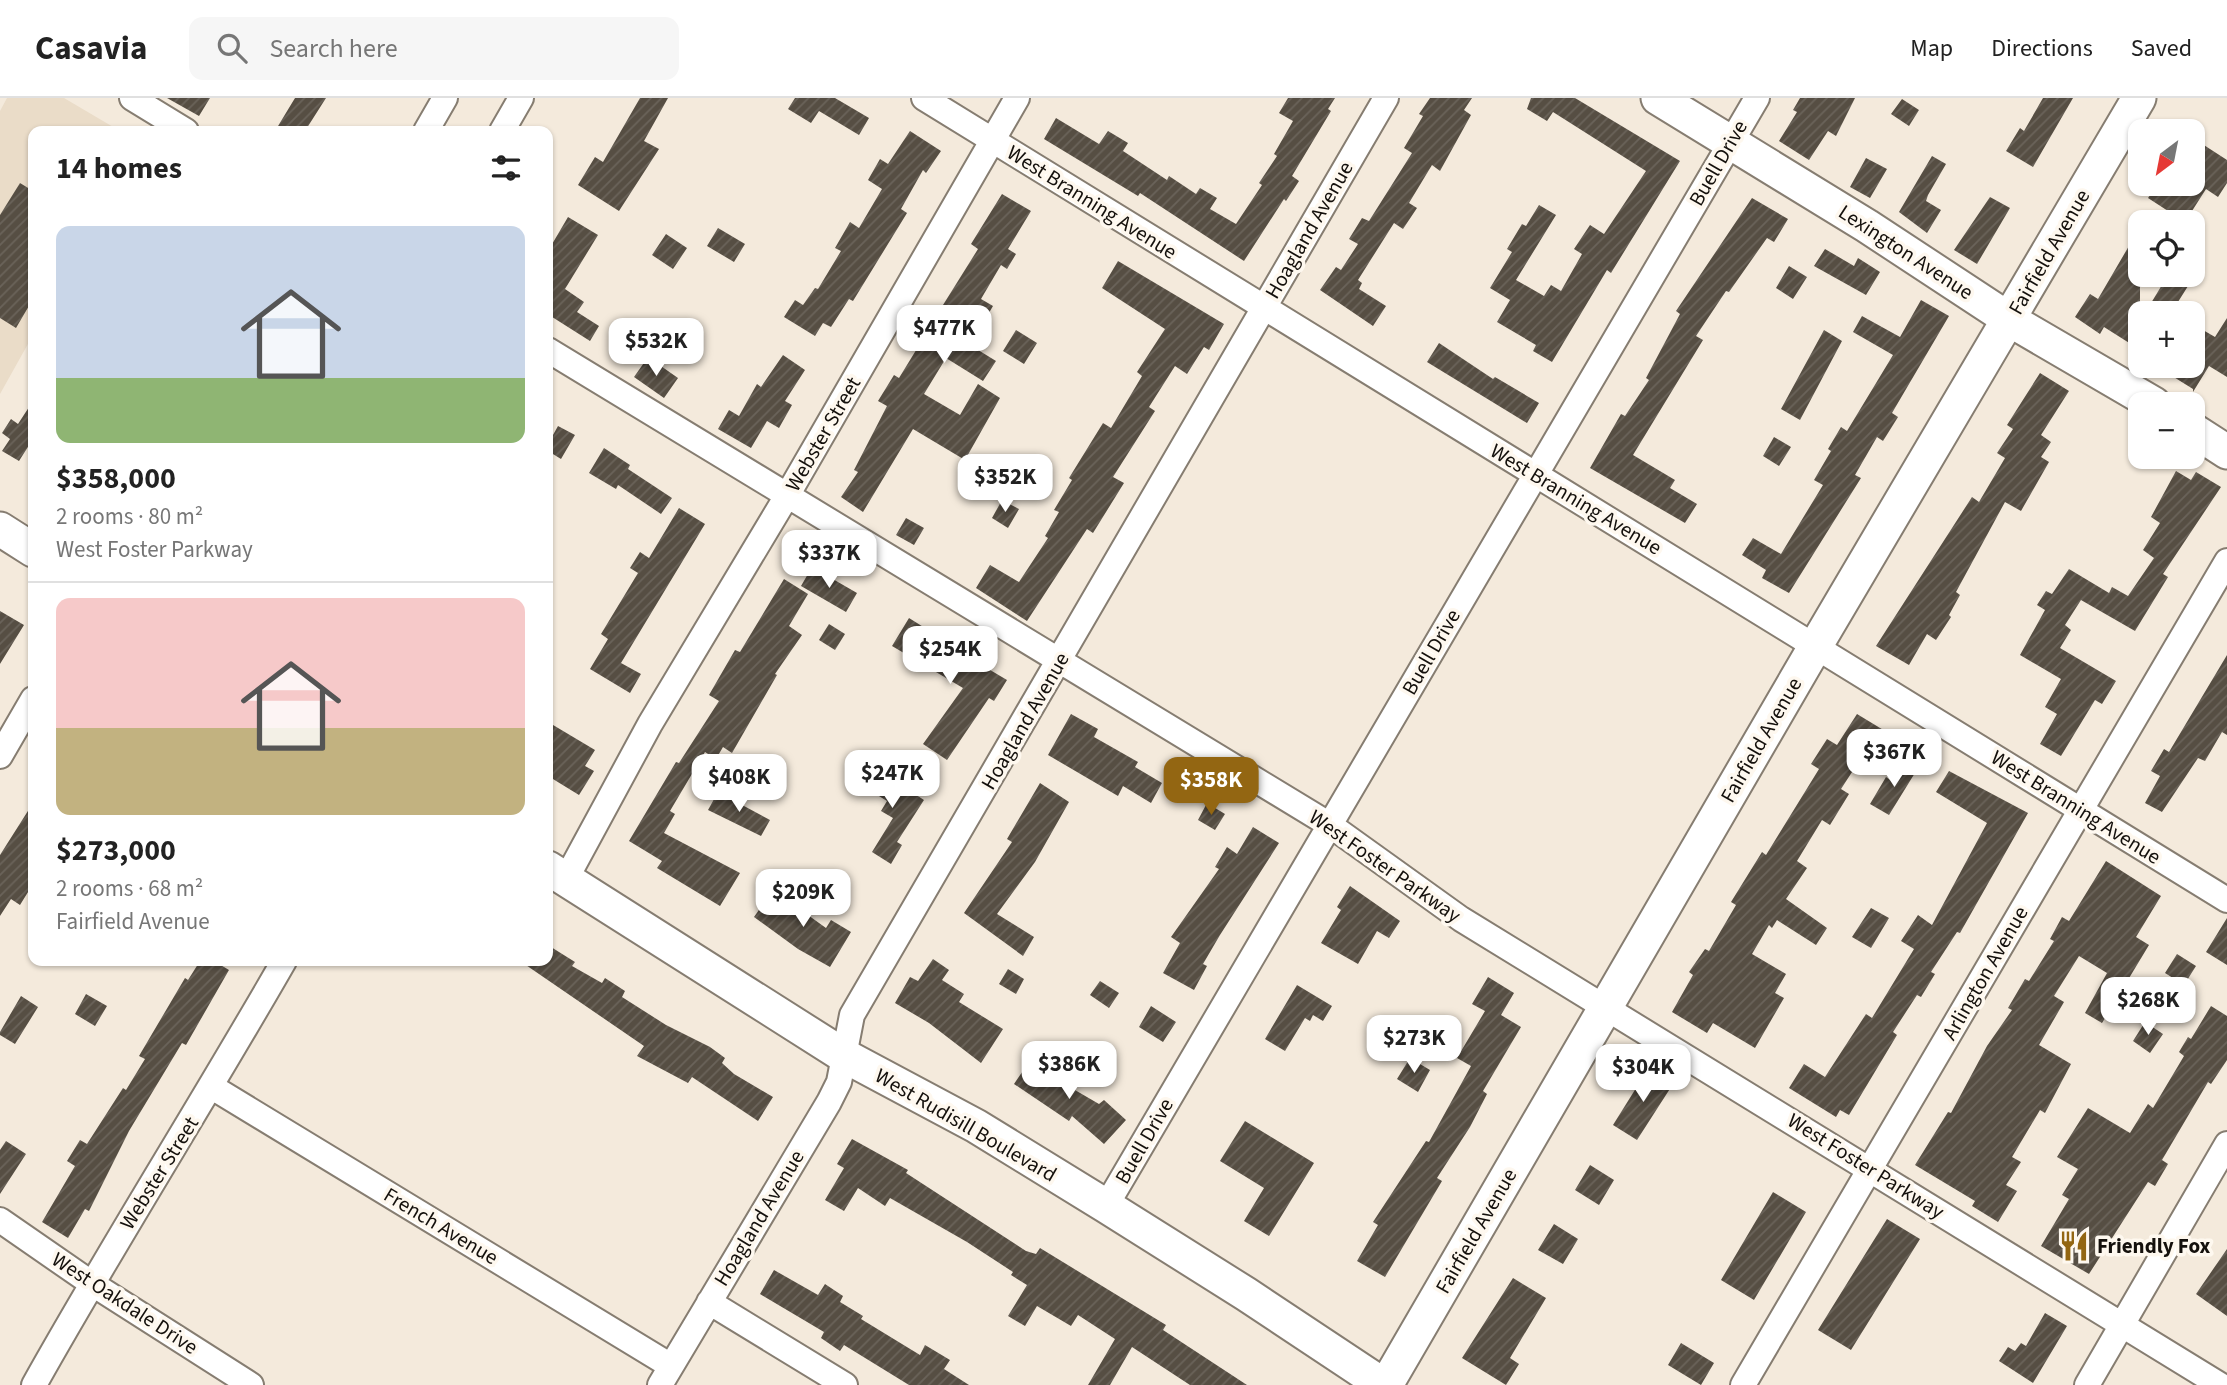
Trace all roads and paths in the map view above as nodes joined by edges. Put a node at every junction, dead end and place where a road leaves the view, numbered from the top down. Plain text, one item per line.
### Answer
1 (132, 98) edge
2 (445, 98) edge
3 (521, 98) edge
4 (924, 98) edge
5 (1017, 98) edge
6 (1386, 98) edge
7 (1658, 98) edge
8 (1757, 98) edge
9 (2139, 98) edge
10 (178, 126) edge
11 (429, 126) edge
12 (505, 126) edge
13 (992, 140) junction
14 (1731, 142) junction
15 (1264, 308) junction
16 (2010, 320) junction
17 (553, 353) edge
18 (2133, 392) edge
19 (2205, 438) edge
20 (2227, 452) edge
21 (1535, 474) junction
22 (788, 494) junction
23 (0, 529) edge
24 (28, 547) edge
25 (2227, 561) edge
26 (1815, 646) junction
27 (1059, 660) junction
28 (28, 708) edge
29 (0, 756) edge
30 (2080, 810) junction
31 (1330, 825) junction
32 (557, 873) edge
33 (2227, 900) edge
34 (281, 966) edge
35 (1607, 1007) junction
36 (843, 1055) junction
37 (212, 1087) junction
38 (2227, 1144) edge
39 (1871, 1170) junction
40 (1106, 1206) junction
41 (0, 1220) edge
42 (91, 1283) junction
43 (709, 1302) junction
44 (2123, 1325) junction
45 (665, 1375) edge
46 (34, 1385) edge
47 (251, 1385) edge
48 (845, 1385) edge
49 (1385, 1385) edge
50 (1743, 1385) edge
51 (2087, 1385) edge
52 (2220, 1385) edge

1 - 10 street
2 - 11 street
3 - 12 street
4 - 13 street, West Branning Avenue
5 - 13 street, Webster Street
6 - 15 street, Hoagland Avenue
7 - 14 street, Lexington Avenue
8 - 14 street, Buell Drive
9 - 16 street, Fairfield Avenue
13 - 15 street, West Branning Avenue
13 - 22 street, Webster Street
14 - 16 street, Lexington Avenue
14 - 21 street, Buell Drive
15 - 21 street, West Branning Avenue
15 - 27 street, Hoagland Avenue
16 - 18 street, Lexington Avenue
16 - 26 street, Fairfield Avenue
17 - 22 street, West Foster Parkway
19 - 20 street
21 - 26 street, West Branning Avenue
21 - 31 street, Buell Drive
22 - 27 street, West Foster Parkway
22 - 32 street, Webster Street
23 - 24 street
25 - 30 street, Arlington Avenue
26 - 30 street, West Branning Avenue
26 - 35 street, Fairfield Avenue
27 - 31 street, West Foster Parkway
27 - 36 street, Hoagland Avenue
28 - 29 street
30 - 33 street, West Branning Avenue
30 - 39 street, Arlington Avenue
31 - 35 street, West Foster Parkway
31 - 40 street, Buell Drive
32 - 36 street, West Rudisill Boulevard
34 - 37 street, Webster Street
35 - 39 street, West Foster Parkway
35 - 49 street, Fairfield Avenue
36 - 40 street, West Rudisill Boulevard
36 - 43 street, Hoagland Avenue
37 - 42 street, Webster Street
37 - 45 street, French Avenue
38 - 44 street
39 - 44 street, West Foster Parkway
39 - 50 street, Arlington Avenue
40 - 49 street, West Rudisill Boulevard
41 - 42 street, West Oakdale Drive
42 - 46 street, Webster Street
42 - 47 street, West Oakdale Drive
43 - 45 street, Hoagland Avenue
43 - 48 street
44 - 51 street
44 - 52 street, West Foster Parkway

